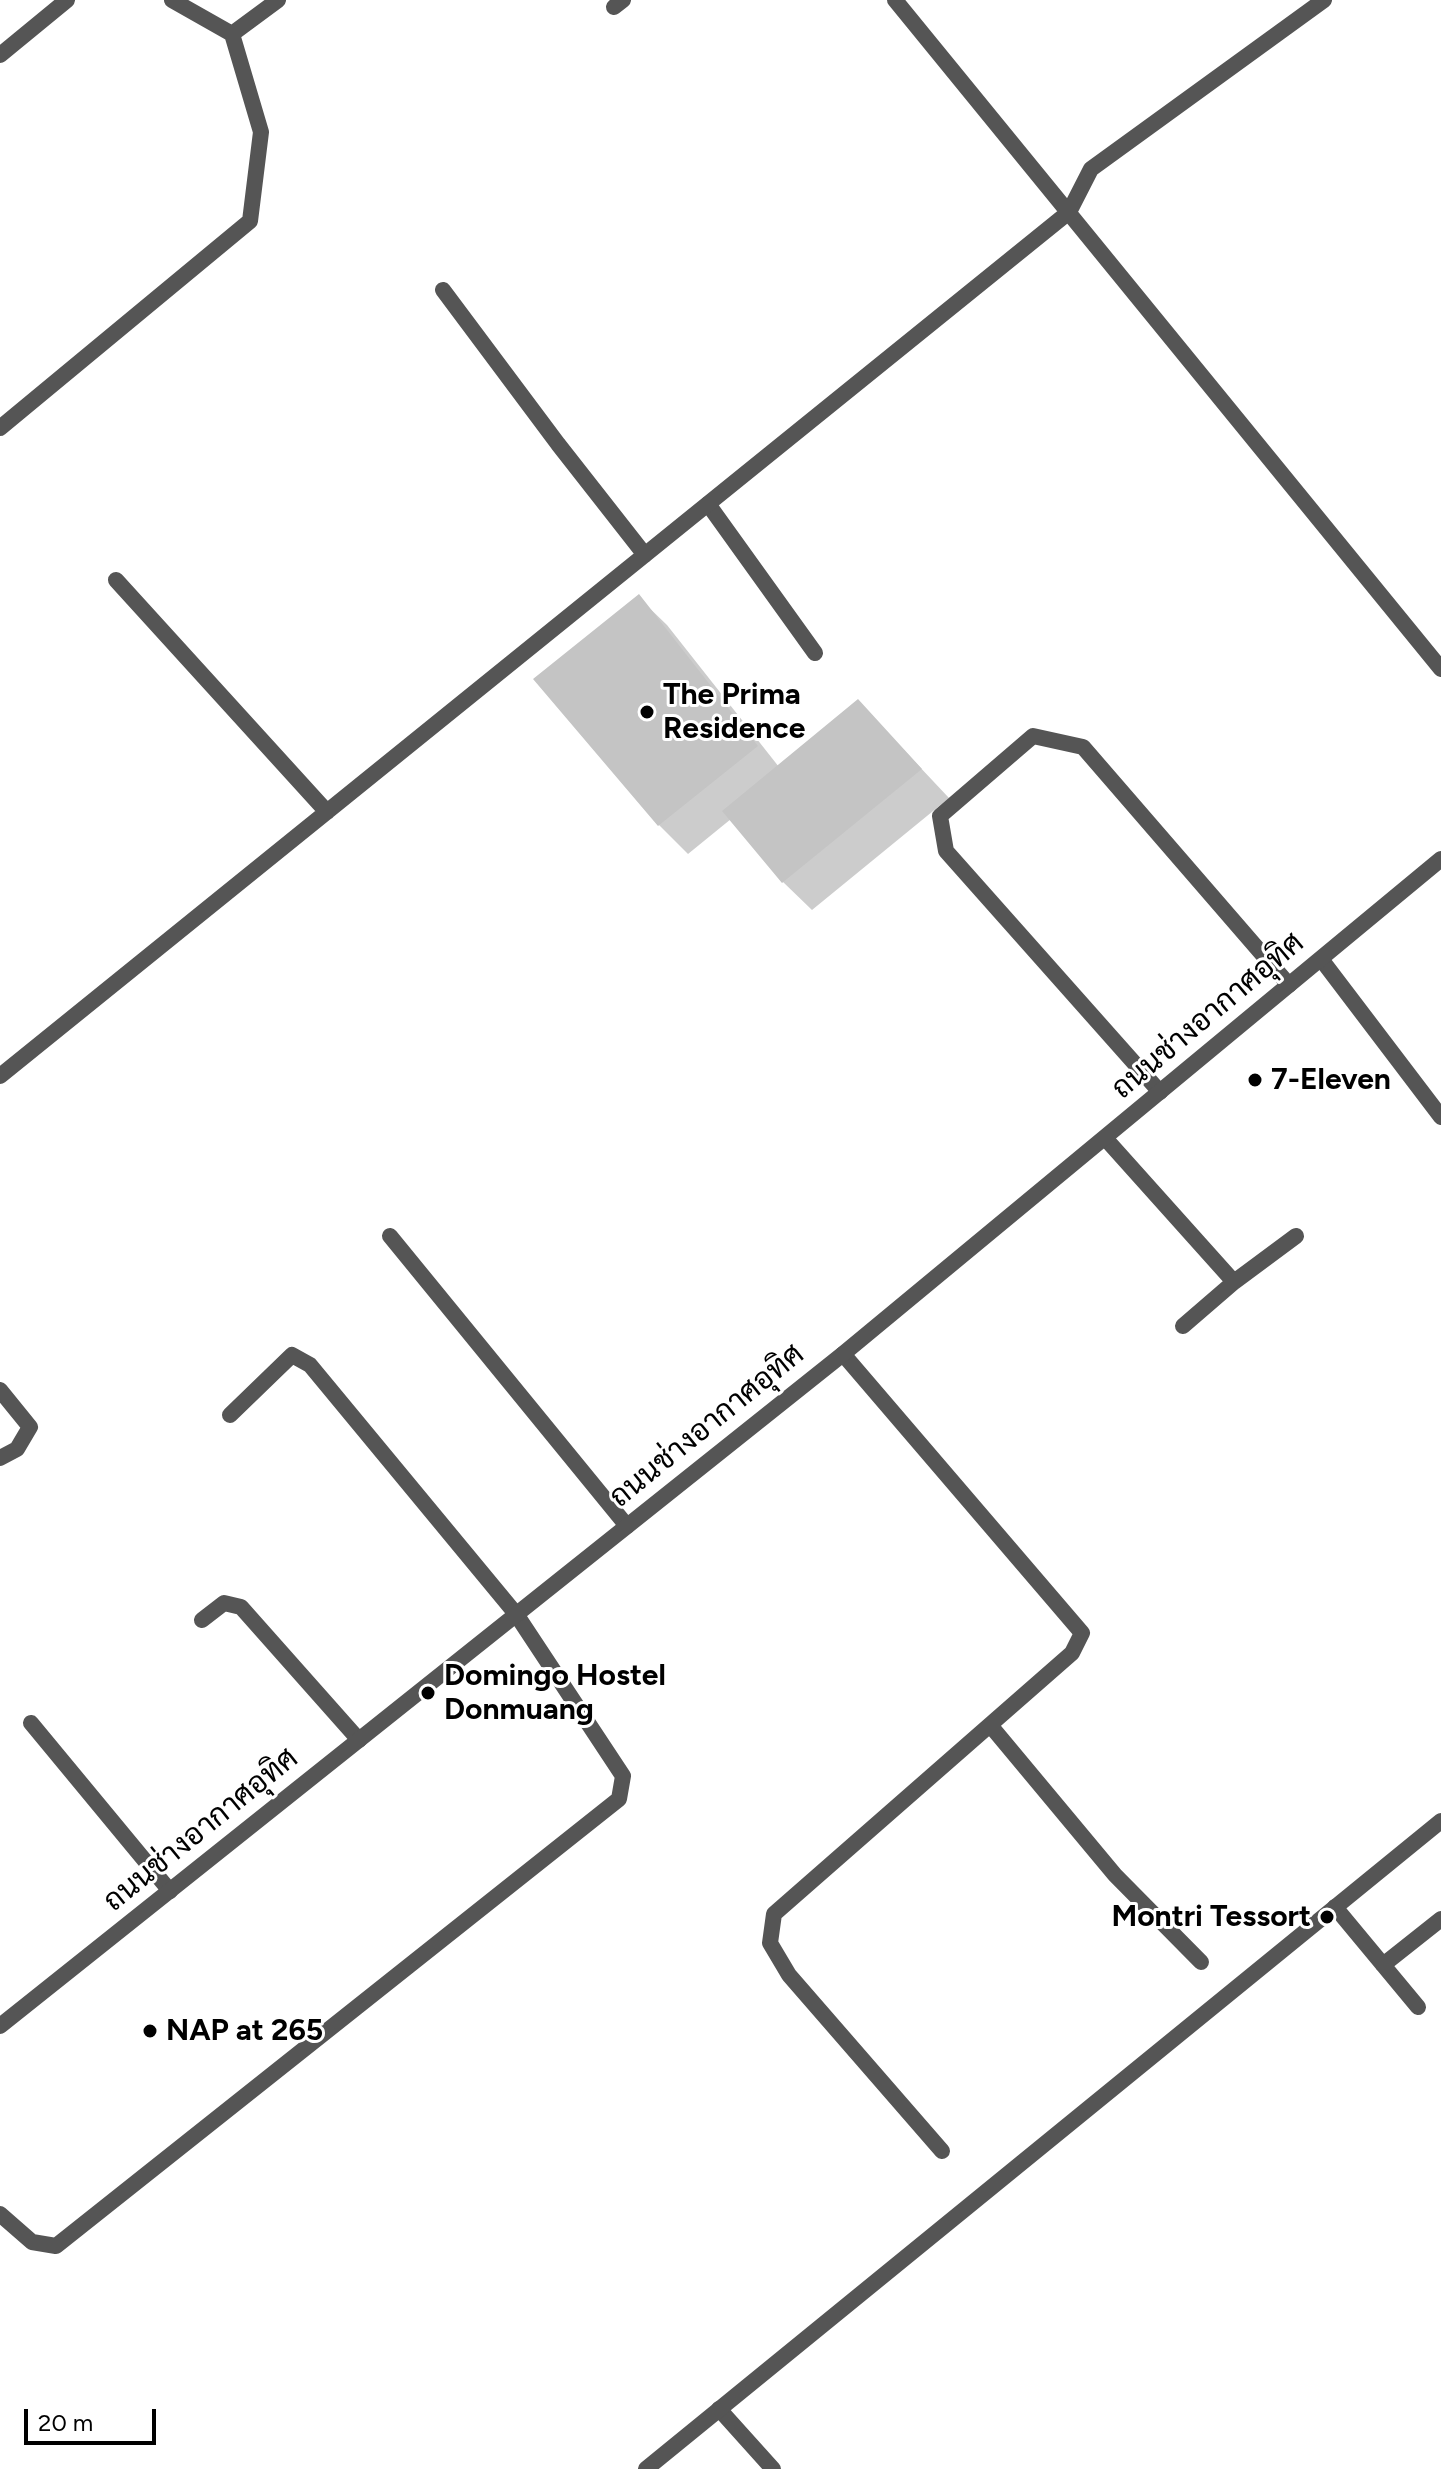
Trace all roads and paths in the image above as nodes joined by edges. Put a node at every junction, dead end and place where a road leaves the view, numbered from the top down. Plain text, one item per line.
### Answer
1 (67, 0) edge
2 (172, 0) edge
3 (278, 0) edge
4 (895, 0) edge
5 (1324, 0) edge
6 (232, 34) junction
7 (0, 55) edge
8 (1069, 212) junction
9 (443, 290) dead end
10 (0, 428) edge
11 (708, 504) junction
12 (645, 555) junction
13 (116, 580) dead end
14 (815, 653) dead end
15 (1441, 669) edge
16 (327, 812) junction
17 (1441, 859) edge
18 (1321, 959) junction
19 (1289, 985) junction
20 (0, 1076) edge
21 (1160, 1092) junction
22 (1441, 1117) edge
23 (1105, 1138) junction
24 (390, 1236) dead end
25 (1296, 1236) dead end
26 (1234, 1282) junction
27 (1183, 1326) dead end
28 (843, 1354) junction
29 (0, 1390) edge
30 (230, 1415) dead end
31 (0, 1458) edge
32 (627, 1526) junction
33 (516, 1614) junction
34 (202, 1620) dead end
35 (31, 1723) dead end
36 (990, 1725) junction
37 (359, 1740) junction
38 (1441, 1821) edge
39 (170, 1891) junction
40 (1335, 1907) junction
41 (1441, 1919) edge
42 (1201, 1962) dead end
43 (1383, 1965) junction
44 (1418, 2007) dead end
45 (0, 2026) edge
46 (942, 2151) dead end
47 (0, 2214) edge
48 (719, 2409) junction
49 (646, 2469) edge
50 (773, 2469) edge

1 - 7 street
2 - 6 street
3 - 6 street
4 - 8 street
5 - 8 street
6 - 10 street
8 - 11 street
8 - 15 street
9 - 12 street
11 - 12 street
11 - 14 street
12 - 16 street
13 - 16 street
16 - 20 street
17 - 18 street, ถนนช่างอากาศอุทิศ
18 - 19 street, ถนนช่างอากาศอุทิศ
18 - 22 street
19 - 21 street, ถนนช่างอากาศอุทิศ
19 - 21 street
21 - 23 street, ถนนช่างอากาศอุทิศ
23 - 26 street
23 - 28 street, ถนนช่างอากาศอุทิศ
24 - 32 street
25 - 26 street
26 - 27 street
28 - 32 street, ถนนช่างอากาศอุทิศ
28 - 36 street
29 - 31 street
30 - 33 street
32 - 33 street, ถนนช่างอากาศอุทิศ
33 - 37 street, ถนนช่างอากาศอุทิศ
33 - 47 street
34 - 37 street
35 - 39 street
36 - 42 street
36 - 46 street
37 - 39 street, ถนนช่างอากาศอุทิศ
38 - 40 street
39 - 45 street, ถนนช่างอากาศอุทิศ
40 - 43 street
40 - 48 street
41 - 43 street
43 - 44 street
48 - 49 street
48 - 50 street

